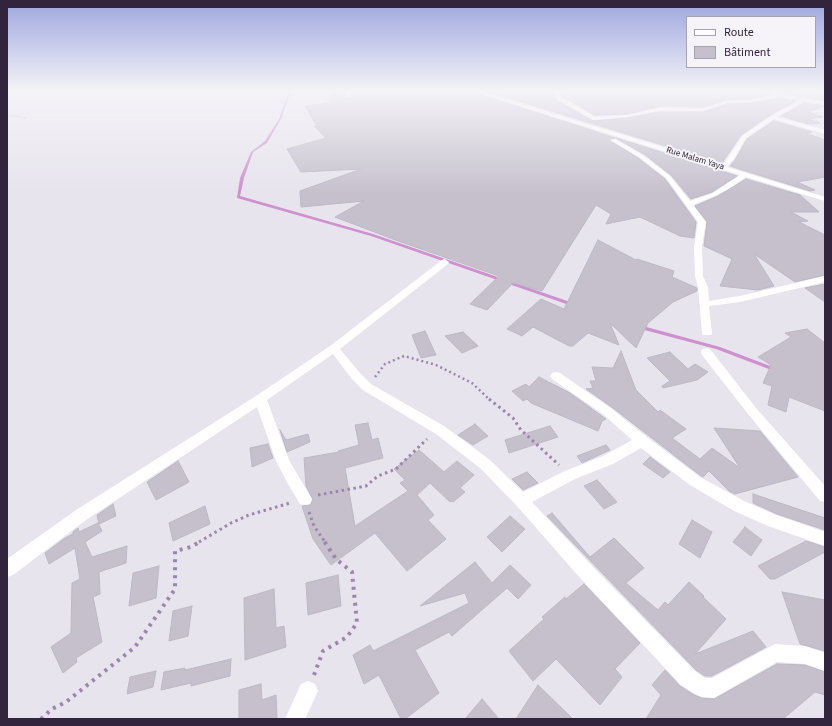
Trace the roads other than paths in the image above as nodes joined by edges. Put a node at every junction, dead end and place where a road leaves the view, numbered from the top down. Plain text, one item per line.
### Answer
1 (580, 125) edge
2 (591, 125) edge
3 (762, 125) edge
4 (800, 125) edge
5 (590, 128) junction
6 (604, 132) junction
7 (825, 132) edge
8 (723, 168) junction
9 (744, 175) junction
10 (825, 199) edge
11 (690, 204) junction
12 (445, 262) dead end
13 (825, 279) edge
14 (705, 304) junction
15 (707, 333) dead end
16 (334, 348) junction
17 (706, 352) dead end
18 (556, 376) dead end
19 (260, 400) junction
20 (642, 441) junction
21 (825, 496) edge
22 (305, 499) road end
23 (521, 500) junction
24 (825, 539) edge
25 (7, 569) edge
26 (825, 662) edge
27 (308, 691) road end
28 (296, 719) edge

1 - 5 street, Rue Malam Yaya
2 - 5 street
3 - 8 street
4 - 7 street
5 - 6 street, Rue Malam Yaya
6 - 8 street, Rue Malam Yaya
6 - 11 street
8 - 9 street, Rue Malam Yaya
9 - 10 street, Rue Malam Yaya
9 - 11 street
11 - 14 street
12 - 16 street
13 - 14 street
14 - 15 street
16 - 19 street
16 - 23 street
17 - 21 street
18 - 20 street
19 - 22 street
19 - 25 street
20 - 23 street
20 - 24 street
23 - 26 street
27 - 28 street

